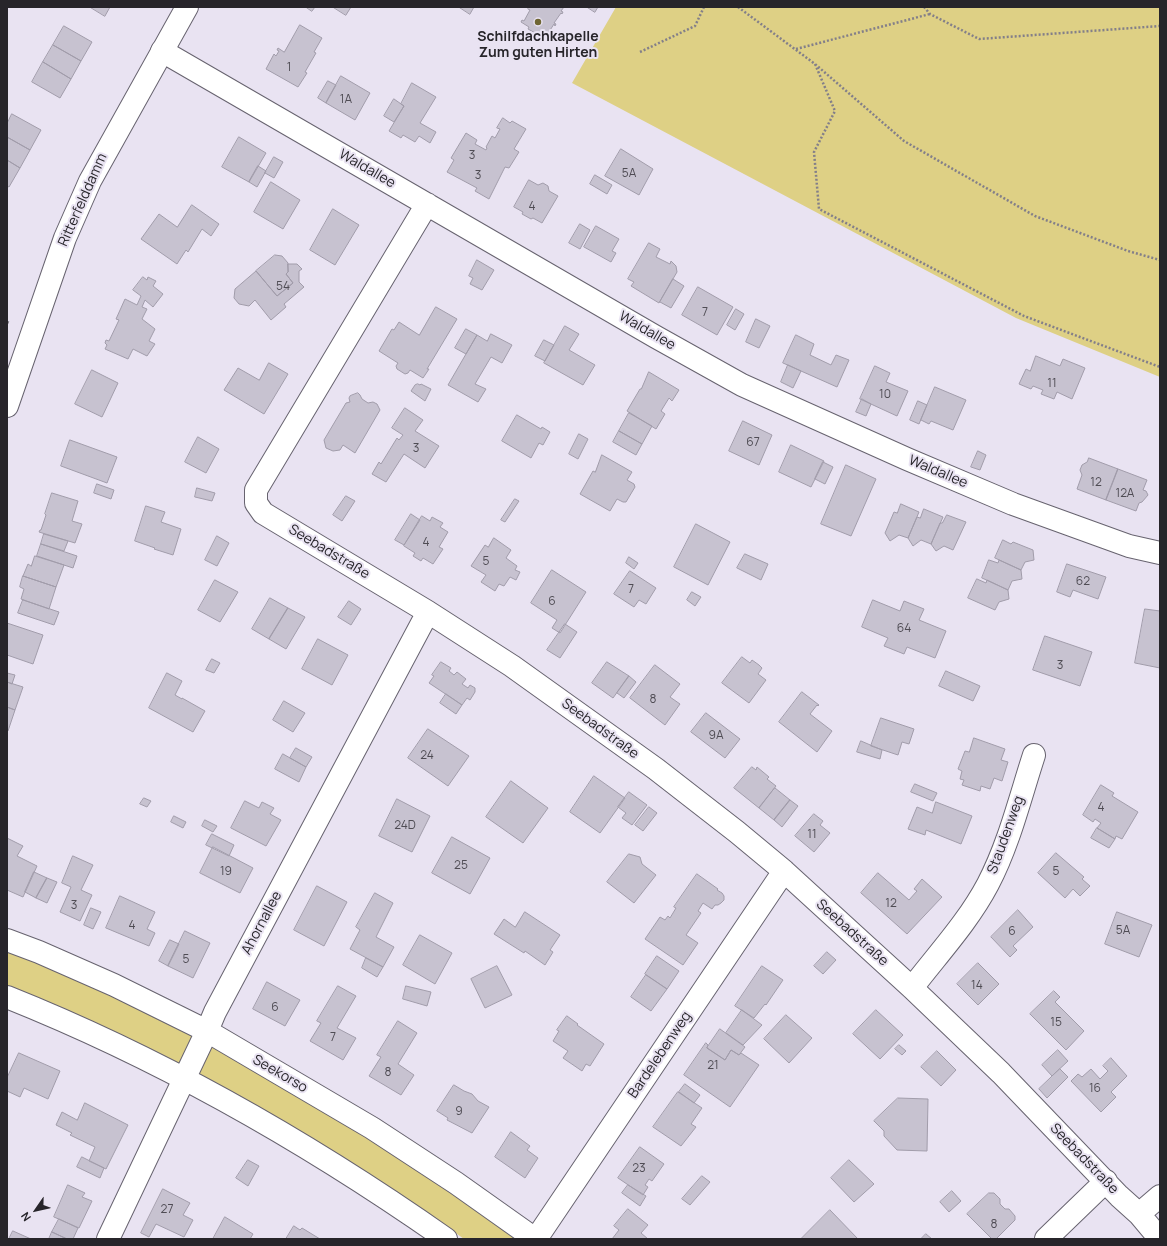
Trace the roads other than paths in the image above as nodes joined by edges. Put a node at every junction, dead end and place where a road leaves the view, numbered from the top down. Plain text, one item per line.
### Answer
1 (187, 7) edge
2 (162, 51) junction
3 (427, 204) junction
4 (7, 406) edge
5 (1160, 553) edge
6 (428, 612) junction
7 (1034, 755) dead end
8 (784, 871) junction
9 (7, 940) edge
10 (912, 988) junction
11 (7, 997) edge
12 (207, 1031) junction
13 (184, 1078) junction
14 (1106, 1181) junction
15 (1160, 1196) edge
16 (1139, 1214) junction
17 (108, 1239) edge
18 (446, 1239) edge
19 (536, 1239) edge
20 (1046, 1239) edge
21 (1160, 1239) edge

1 - 2 street, Ritterfelddamm
2 - 3 street, Waldallee
2 - 4 street, Ritterfelddamm
3 - 5 street, Waldallee
3 - 6 street, Seebadstraße
6 - 8 street, Seebadstraße
6 - 12 street, Ahornallee
7 - 10 street, Staudenweg
8 - 10 street, Seebadstraße
8 - 19 street, Bardelebenweg
9 - 12 street, Seekorso
10 - 14 street, Seebadstraße
11 - 13 street
12 - 13 street, Ahornallee
12 - 19 street, Seekorso
13 - 17 street, Ahornallee
13 - 18 street
14 - 16 street, Seebadstraße
14 - 20 street
15 - 16 street
16 - 21 street, Seebadstraße

